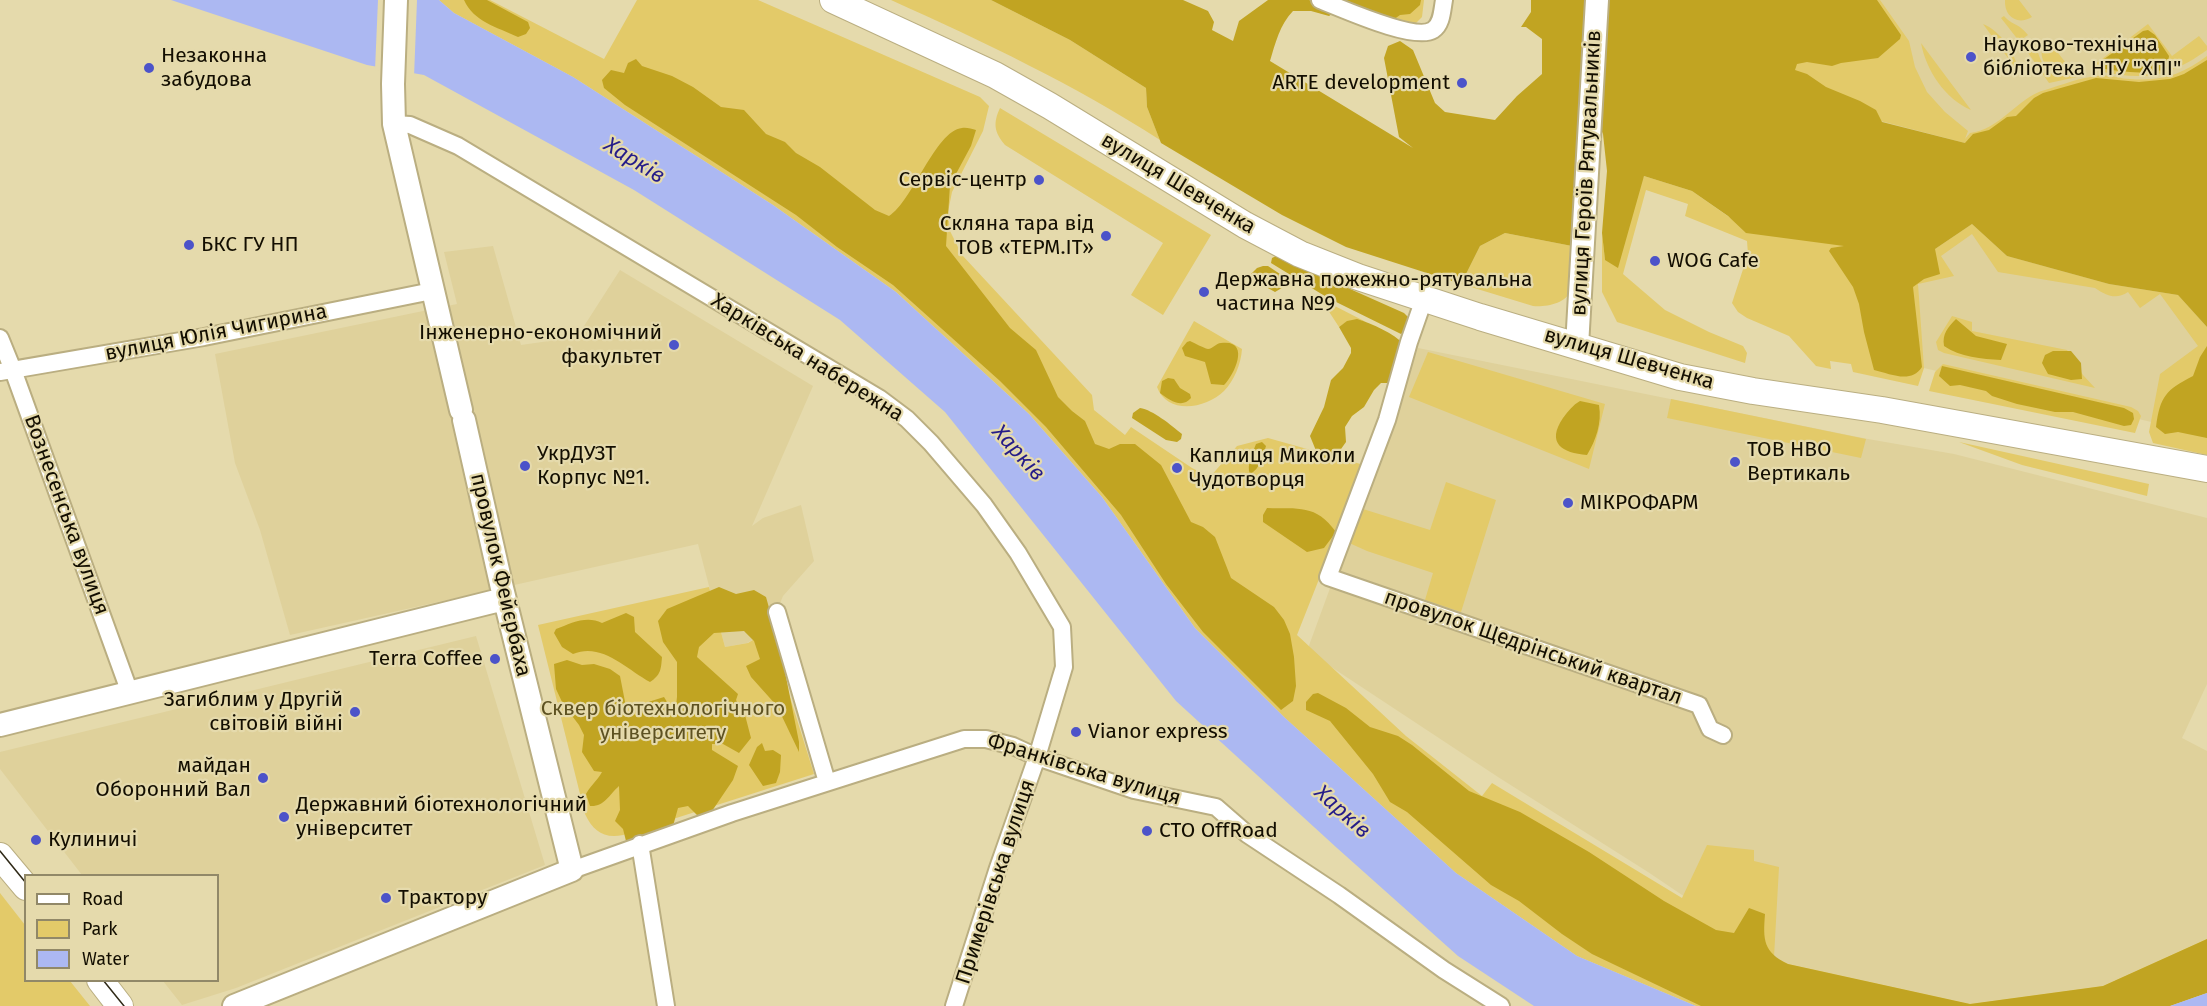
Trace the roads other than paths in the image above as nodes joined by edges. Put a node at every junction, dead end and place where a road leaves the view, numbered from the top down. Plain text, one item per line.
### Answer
1 (396, 0) edge
2 (833, 0) edge
3 (1320, 0) edge
4 (1443, 0) edge
5 (1597, 0) edge
6 (394, 124) junction
7 (432, 291) junction
8 (1424, 299) junction
9 (0, 338) edge
10 (1577, 346) junction
11 (7, 371) edge
12 (2207, 470) edge
13 (504, 599) junction
14 (777, 612) dead end
15 (130, 693) junction
16 (0, 725) edge
17 (1723, 735) dead end
18 (1037, 758) junction
19 (827, 782) junction
20 (640, 844) junction
21 (0, 856) edge
22 (572, 870) junction
23 (24, 885) edge
24 (101, 982) edge
25 (120, 1006) edge
26 (234, 1006) edge
27 (666, 1006) edge
28 (954, 1006) edge
29 (1501, 1006) edge

1 - 6 street, провулок Фейєрбаха
2 - 8 main road, вулиця Шевченка
3 - 4 street
5 - 10 street, вулиця Героїв Рятувальників
6 - 7 street, провулок Фейєрбаха
6 - 18 street, Харківська набережна
7 - 11 street, вулиця Юлія Чигирина
7 - 13 street, провулок Фейєрбаха
8 - 10 main road, вулиця Шевченка
8 - 17 street, провулок Щедрінський квартал
9 - 11 street, Вознесенська вулиця
10 - 12 main road, вулиця Шевченка
11 - 15 street, Вознесенська вулиця
13 - 15 street
13 - 22 street, провулок Фейєрбаха
14 - 19 street
15 - 16 street
18 - 19 street, Франківська вулиця
18 - 28 street, Примерівська вулиця
18 - 29 street, Франківська вулиця
19 - 20 street
20 - 22 street
20 - 27 street
21 - 23 main road
22 - 26 street
24 - 25 main road

